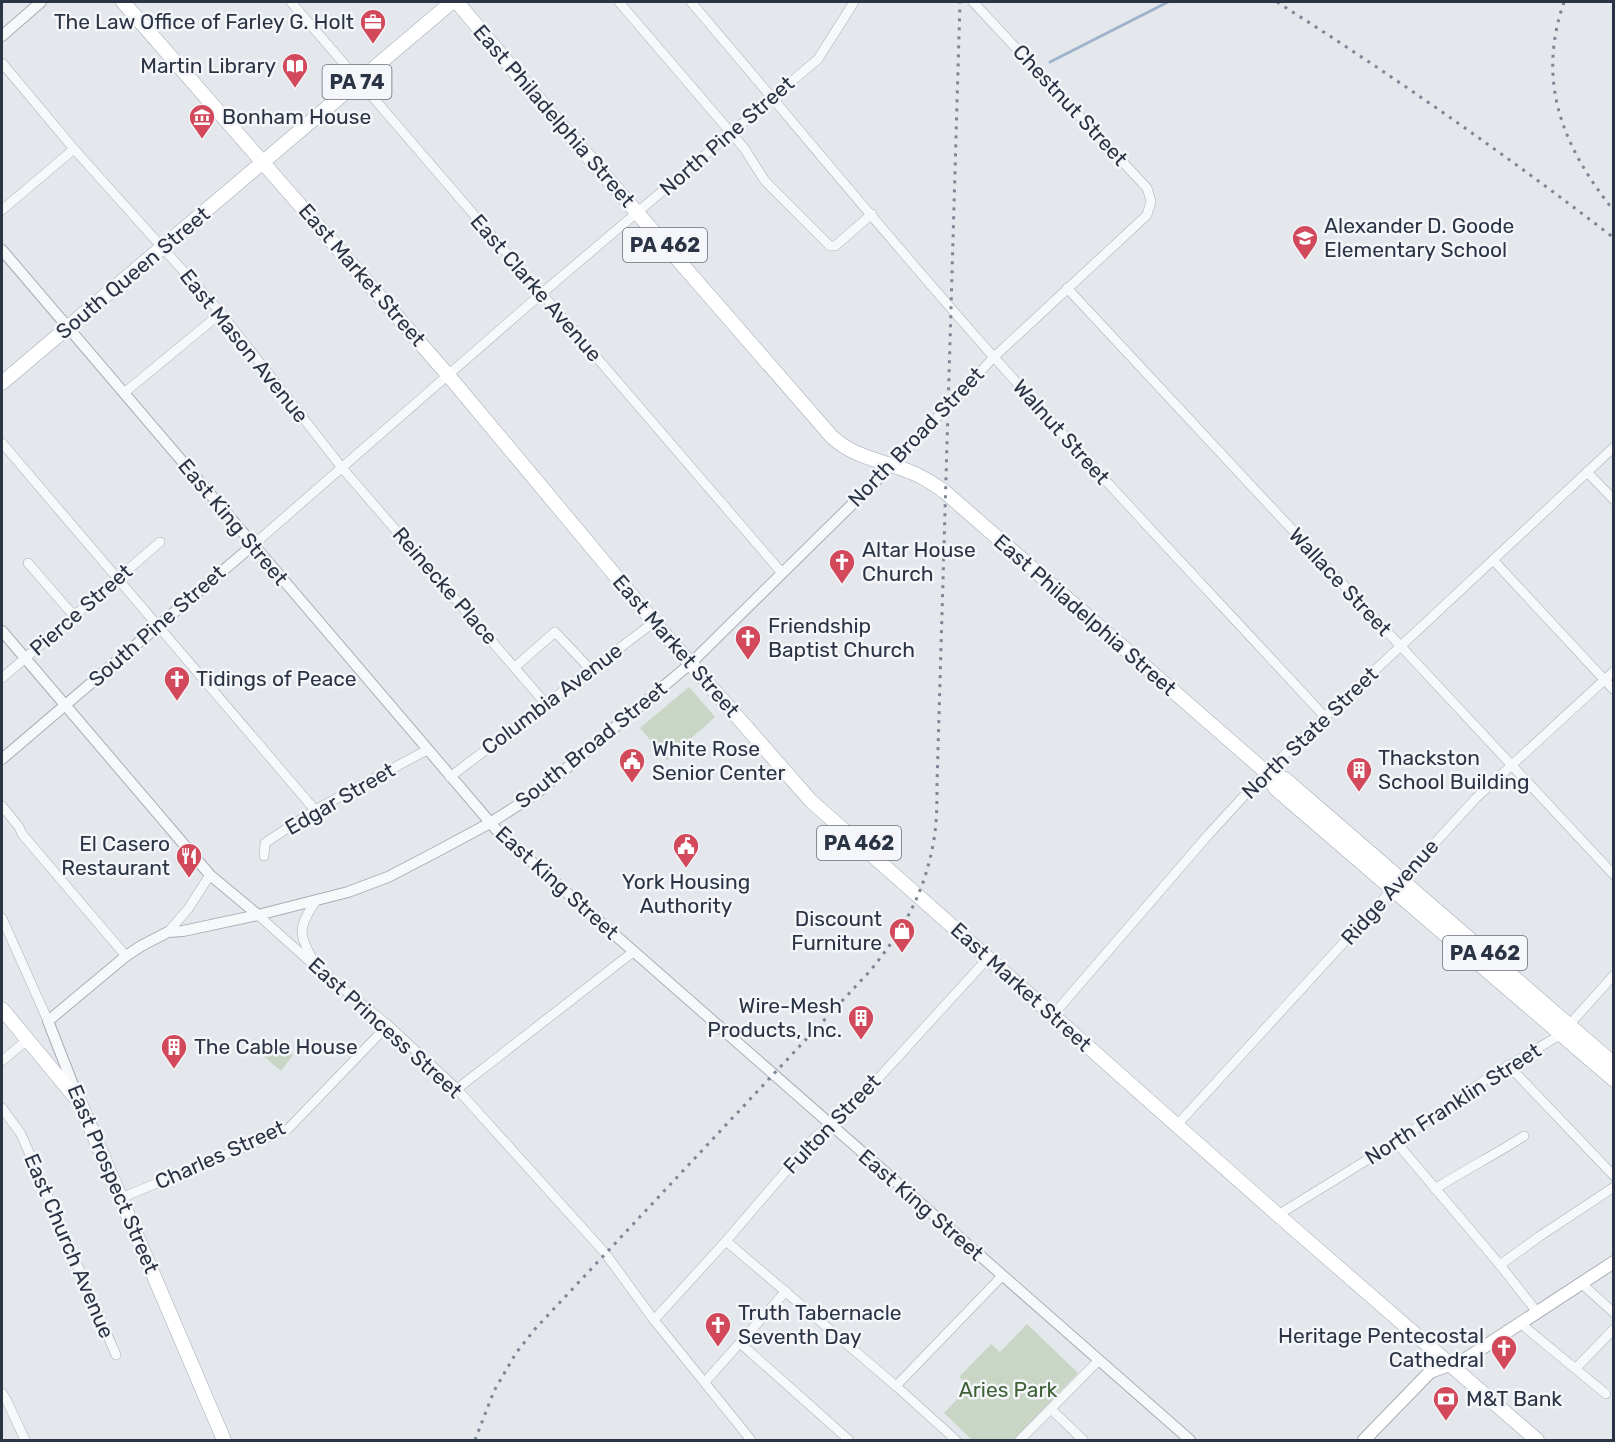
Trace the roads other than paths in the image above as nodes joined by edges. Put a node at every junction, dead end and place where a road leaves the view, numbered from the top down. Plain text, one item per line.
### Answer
1 (41, 2) edge
2 (123, 2) edge
3 (291, 2) edge
4 (452, 2) edge
5 (457, 2) edge
6 (619, 2) edge
7 (691, 2) edge
8 (854, 2) edge
9 (973, 2) edge
10 (2, 36) edge
11 (2, 63) edge
12 (359, 80) junction
13 (772, 96) junction
14 (730, 132) junction
15 (74, 149) junction
16 (264, 162) junction
17 (2, 210) edge
18 (638, 213) junction
19 (872, 214) junction
20 (1147, 215) joint
21 (162, 246) junction
22 (2, 250) edge
23 (1067, 288) junction
24 (541, 294) junction
25 (221, 313) junction
26 (68, 328) junction
27 (994, 357) junction
28 (448, 375) junction
29 (2, 383) edge
30 (124, 393) junction
31 (2, 443) edge
32 (1614, 447) edge
33 (891, 465) junction
34 (343, 469) junction
35 (1587, 472) junction
36 (1614, 500) edge
37 (160, 542) dead end
38 (253, 545) junction
39 (1493, 560) junction
40 (28, 563) dead end
41 (782, 573) junction
42 (117, 579) junction
43 (74, 616) junction
44 (654, 622) junction
45 (158, 626) junction
46 (2, 631) edge
47 (1400, 646) junction
48 (25, 658) junction
49 (690, 664) junction
50 (515, 667) junction
51 (591, 670) junction
52 (1614, 671) edge
53 (2, 678) edge
54 (1604, 680) junction
55 (1614, 690) edge
56 (546, 704) junction
57 (65, 705) junction
58 (1325, 717) junction
59 (427, 750) junction
60 (2, 759) edge
61 (1510, 765) junction
62 (1266, 772) junction
63 (450, 777) junction
64 (2, 806) edge
65 (315, 810) junction
66 (490, 823) junction
67 (264, 855) dead end
68 (210, 874) junction
69 (1614, 875) edge
70 (1396, 884) junction
71 (315, 902) junction
72 (258, 915) junction
73 (2, 918) edge
74 (168, 932) junction
75 (633, 952) junction
76 (126, 956) junction
77 (988, 958) junction
78 (316, 967) junction
79 (1614, 975) edge
80 (2, 1009) edge
81 (1053, 1015) junction
82 (48, 1021) junction
83 (388, 1025) junction
84 (1565, 1030) junction
85 (28, 1039) junction
86 (2, 1061) edge
87 (1614, 1064) edge
88 (1508, 1065) junction
89 (1614, 1080) edge
90 (457, 1089) junction
91 (80, 1102) junction
92 (2, 1108) edge
93 (1177, 1125) junction
94 (830, 1126) junction
95 (1524, 1136) dead end
96 (1396, 1142) junction
97 (1614, 1176) edge
98 (1614, 1187) edge
99 (1435, 1189) junction
100 (121, 1198) junction
101 (1278, 1215) junction
102 (726, 1241) junction
103 (1614, 1262) edge
104 (1500, 1265) junction
105 (1002, 1276) junction
106 (1581, 1283) junction
107 (786, 1291) junction
108 (1537, 1312) junction
109 (1614, 1313) edge
110 (654, 1320) junction
111 (1520, 1323) junction
112 (1614, 1329) edge
113 (740, 1343) junction
114 (116, 1354) dead end
115 (1098, 1361) junction
116 (1450, 1365) junction
117 (1576, 1368) junction
118 (705, 1382) junction
119 (896, 1386) junction
120 (2, 1393) edge
121 (1606, 1394) dead end
122 (1051, 1409) junction
123 (947, 1433) junction
124 (25, 1440) edge
125 (224, 1440) edge
126 (751, 1440) edge
127 (849, 1440) edge
128 (940, 1440) edge
129 (956, 1440) edge
130 (1020, 1440) edge
131 (1083, 1440) edge
132 (1190, 1440) edge
133 (1364, 1440) edge
134 (1537, 1440) edge

1 - 10 street
2 - 16 main road, East Market Street
3 - 12 street, East Clarke Avenue
4 - 12 main road, PA 74
5 - 18 main road, East Philadelphia Street / PA 462
6 - 14 street
7 - 13 street, Walnut Street
8 - 13 street, North Pine Street
9 - 20 street, Chestnut Street
11 - 15 street, East Mason Avenue
12 - 16 main road, PA 74
12 - 24 street, East Clarke Avenue
13 - 14 street, North Pine Street
13 - 19 street, Walnut Street
14 - 18 street, North Pine Street
14 - 19 street
15 - 17 street
15 - 21 street, East Mason Avenue
16 - 21 main road, South Queen Street / PA 74
16 - 28 main road, East Market Street / PA 462
18 - 24 street, North Pine Street
18 - 33 main road, East Philadelphia Street / PA 462
19 - 27 street, Walnut Street
20 - 23 street, North Broad Street
21 - 25 street, East Mason Avenue
21 - 26 main road, South Queen Street / PA 74
22 - 26 street, East King Street
23 - 27 street, North Broad Street
23 - 47 street, Wallace Street
24 - 28 street, North Pine Street
24 - 41 street, East Clarke Avenue
25 - 30 street
25 - 34 street, East Mason Avenue
26 - 29 main road, South Queen Street / PA 74
26 - 30 street, East King Street
27 - 33 street, North Broad Street
27 - 58 street, Walnut Street
28 - 34 street, South Pine Street
28 - 44 main road, East Market Street / PA 462
30 - 38 street, East King Street
31 - 42 street
32 - 35 street, North State Street
33 - 41 street, North Broad Street
33 - 62 main road, East Philadelphia Street / PA 462
34 - 38 street, South Pine Street
34 - 50 street, Reinecke Place
35 - 36 street
35 - 39 street, North State Street
37 - 42 street, Pierce Street
38 - 45 street, South Pine Street
38 - 59 street, East King Street
39 - 47 street, North State Street
39 - 54 street
40 - 43 street
41 - 49 street, North Broad Street
42 - 43 street, Pierce Street
42 - 45 street
43 - 48 street, Pierce Street
44 - 49 main road, East Market Street / PA 462
44 - 51 street, Columbia Avenue
45 - 57 street, South Pine Street
45 - 65 street
46 - 48 street, East Princess Street
47 - 58 street, North State Street
47 - 61 street, Wallace Street
48 - 53 street, Pierce Street
48 - 57 street, East Princess Street
49 - 66 street, South Broad Street
49 - 77 main road, East Market Street / PA 462
50 - 51 street
50 - 56 street, Reinecke Place
51 - 56 street, Columbia Avenue
52 - 54 street, Ridge Avenue
54 - 55 street
54 - 61 street, Ridge Avenue
56 - 63 street, Columbia Avenue
57 - 60 street, South Pine Street
57 - 68 street, East Princess Street
58 - 62 street, North State Street
59 - 63 street, East King Street
59 - 65 street, Edgar Street
61 - 69 street, Wallace Street
61 - 70 street, Ridge Avenue
62 - 70 main road, East Philadelphia Street / PA 462
62 - 81 street, North State Street
63 - 66 street, East King Street
64 - 76 street
65 - 67 street, Edgar Street
66 - 71 street, South Broad Street
66 - 75 street, East King Street
68 - 72 street, East Princess Street
68 - 74 street
70 - 84 main road, East Philadelphia Street / PA 462
70 - 93 street, Ridge Avenue
71 - 72 street, South Broad Street
71 - 78 street
72 - 74 street
72 - 78 street, East Princess Street
73 - 82 street, East Prospect Street
74 - 76 street
75 - 90 street
75 - 94 street, East King Street
76 - 82 street
77 - 81 main road, East Market Street / PA 462
77 - 94 street, Fulton Street
78 - 83 street, East Princess Street
79 - 84 street, North Franklin Street
80 - 85 main road
81 - 93 main road, East Market Street / PA 462
82 - 91 street, East Prospect Street
83 - 90 street, East Princess Street
83 - 100 street, Charles Street
84 - 87 main road, East Philadelphia Street / PA 462
84 - 88 street, North Franklin Street
84 - 89 main road, East Philadelphia Street / PA 462
85 - 86 street
85 - 91 main road
88 - 96 street, North Franklin Street
88 - 97 street
90 - 110 street, East Princess Street
91 - 100 main road, East Prospect Street
92 - 114 street, East Church Avenue
93 - 101 main road, East Market Street / PA 462
94 - 102 street, Fulton Street
94 - 105 street, East King Street
95 - 99 street
96 - 99 street
96 - 101 street, North Franklin Street
98 - 104 street
99 - 104 street
100 - 125 main road, East Prospect Street
101 - 116 main road, East Market Street / PA 462
102 - 107 street
102 - 110 street, Fulton Street
103 - 106 main road
104 - 108 street
105 - 115 street, East King Street
105 - 119 street
106 - 108 main road
106 - 109 street
107 - 113 street
107 - 119 street
108 - 111 main road
110 - 118 street, East Princess Street
111 - 116 main road
111 - 117 street
112 - 117 street
113 - 118 street
113 - 127 street
115 - 122 street
115 - 132 street, East King Street
116 - 133 main road
116 - 134 main road, East Market Street / PA 462
117 - 121 street
118 - 126 street, East Princess Street
119 - 123 street
120 - 124 street
122 - 130 street
122 - 131 street
123 - 128 street
123 - 129 street

